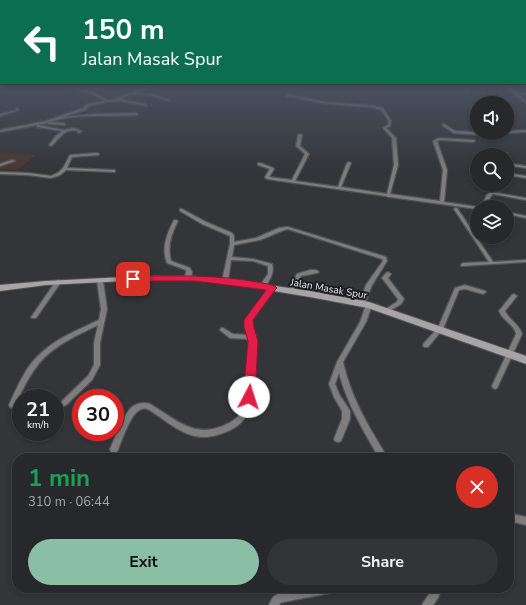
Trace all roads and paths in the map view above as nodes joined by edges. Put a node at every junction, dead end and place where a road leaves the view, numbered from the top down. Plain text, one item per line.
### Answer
1 (68, 114) edge
2 (132, 114) edge
3 (385, 114) edge
4 (78, 117) junction
5 (58, 119) junction
6 (85, 120) dead end
7 (47, 122) junction
8 (64, 124) dead end
9 (30, 126) junction
10 (444, 126) dead end
11 (0, 130) edge
12 (64, 131) junction
13 (526, 131) edge
14 (79, 132) dead end
15 (514, 132) edge
16 (470, 133) edge
17 (300, 135) dead end
18 (473, 141) dead end
19 (51, 145) dead end
20 (97, 154) dead end
21 (13, 161) dead end
22 (349, 163) dead end
23 (259, 164) dead end
24 (0, 165) edge
25 (514, 165) edge
26 (526, 167) edge
27 (65, 169) junction
28 (114, 171) dead end
29 (0, 173) edge
30 (514, 175) edge
31 (526, 177) edge
32 (293, 182) junction
33 (339, 188) junction
34 (388, 196) junction
35 (526, 199) edge
36 (486, 200) edge
37 (442, 203) junction
38 (470, 207) edge
39 (456, 209) dead end
40 (181, 210) dead end
41 (514, 214) edge
42 (526, 217) edge
43 (176, 221) dead end
44 (232, 244) junction
45 (229, 258) junction
46 (526, 260) edge
47 (492, 263) junction
48 (463, 264) dead end
49 (316, 272) dead end
50 (388, 274) dead end
51 (188, 278) junction
52 (100, 280) junction
53 (225, 281) junction
54 (58, 282) junction
55 (262, 287) junction
56 (0, 288) edge
57 (272, 288) junction
58 (290, 291) junction
59 (483, 292) dead end
60 (514, 296) dead end
61 (365, 304) junction
62 (386, 311) junction
63 (34, 317) dead end
64 (101, 321) junction
65 (223, 330) dead end
66 (440, 330) junction
67 (252, 337) junction
68 (426, 345) dead end
69 (510, 355) junction
70 (526, 360) edge
71 (340, 362) junction
72 (495, 386) dead end
73 (21, 389) edge
74 (64, 404) dead end
75 (338, 439) dead end
76 (114, 449) dead end
77 (380, 453) edge
78 (514, 518) edge
79 (526, 521) edge
80 (303, 593) edge
81 (436, 593) edge
82 (274, 605) edge
83 (427, 605) edge

1 - 5 street
2 - 4 street
3 - 34 street
4 - 5 street
4 - 6 street
5 - 7 street
7 - 8 street
7 - 9 street
9 - 11 street
9 - 12 street
10 - 16 street
12 - 14 street
12 - 19 street
13 - 15 street
17 - 32 street
18 - 37 street
20 - 27 street
21 - 24 street
22 - 33 street
23 - 32 street
25 - 26 street
27 - 28 street
27 - 29 street
30 - 31 street
32 - 33 street
33 - 34 street
34 - 37 street
35 - 36 street
37 - 38 street
39 - 47 street
40 - 44 street
41 - 42 street
43 - 51 street
44 - 45 street
44 - 61 street
45 - 53 street
45 - 55 street
46 - 47 street
47 - 48 street
49 - 58 street
50 - 62 street
51 - 52 street, Jalan Masak Spur
51 - 53 street, Jalan Masak Spur
52 - 54 street, Jalan Masak Spur
52 - 64 street
53 - 55 street, Jalan Masak Spur
54 - 56 street, Jalan Masak Spur
54 - 63 street
55 - 57 street, Jalan Masak Spur
57 - 58 street, Jalan Masak Spur
57 - 67 street
58 - 61 street, Jalan Masak Spur
59 - 66 street
60 - 69 street
61 - 62 street, Jalan Masak Spur
61 - 71 street
62 - 66 street, Jalan Masak Spur
64 - 73 street
64 - 74 street
65 - 67 street
66 - 68 street
66 - 69 street, Jalan Masak Spur
67 - 76 street
69 - 70 street, Jalan Masak Spur
69 - 72 street
71 - 75 street
71 - 77 street
78 - 79 street
80 - 82 street
81 - 83 street

